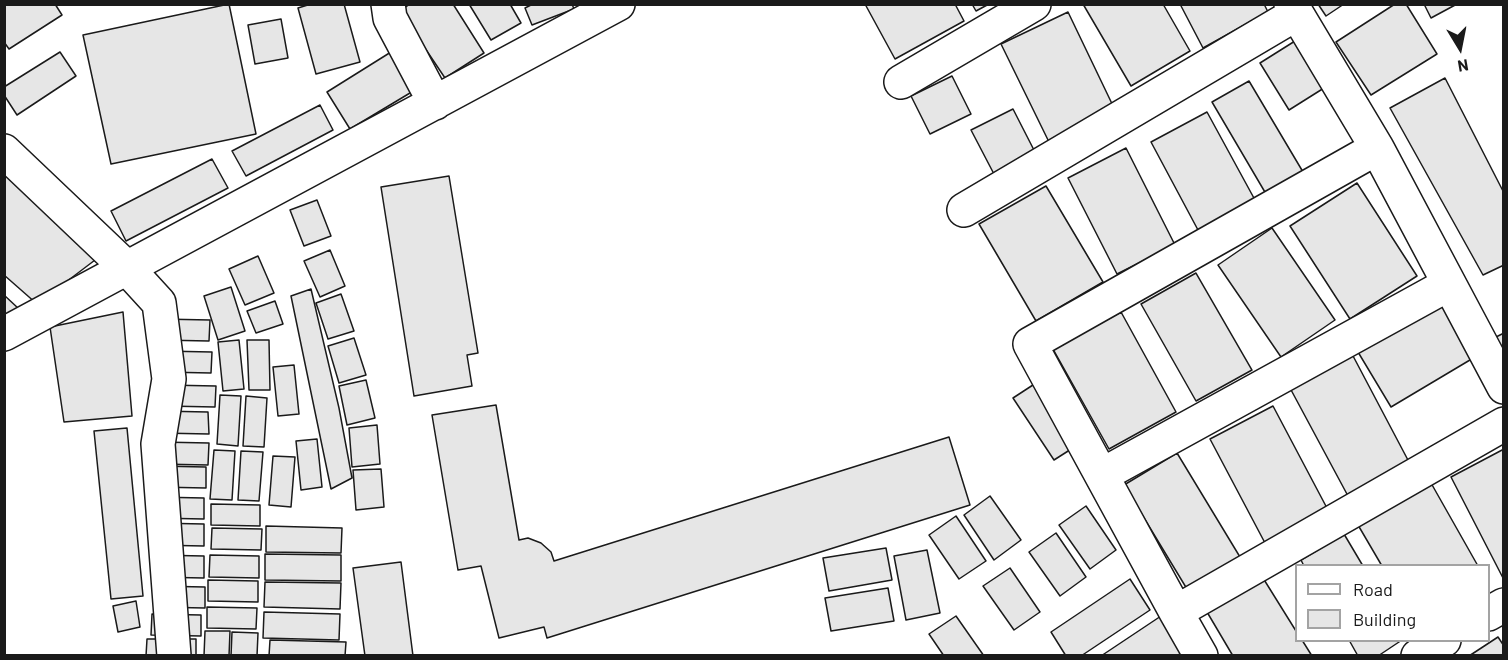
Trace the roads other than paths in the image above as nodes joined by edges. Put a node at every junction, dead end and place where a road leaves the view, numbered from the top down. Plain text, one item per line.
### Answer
1 (388, 4) edge
2 (1034, 4) edge
3 (601, 9) edge
4 (1293, 9) edge
5 (901, 82) dead end
6 (435, 103) junction
7 (1377, 148) junction
8 (4, 151) edge
9 (964, 210) dead end
10 (127, 268) junction
11 (1449, 284) junction
12 (4, 334) edge
13 (1503, 387) edge
14 (1503, 424) edge
15 (1102, 475) junction
16 (1503, 605) edge
17 (1176, 612) junction
18 (1490, 613) edge
19 (1441, 642) edge
20 (174, 656) edge
21 (1201, 656) edge
22 (1418, 656) edge

1 - 6 street
2 - 5 street
3 - 6 street
4 - 7 street
4 - 9 street
6 - 10 street
7 - 11 street
7 - 15 street
8 - 10 street
10 - 12 street
10 - 20 street
11 - 13 street
11 - 15 street
14 - 17 street
15 - 17 street
16 - 18 street
17 - 21 street
19 - 22 street

